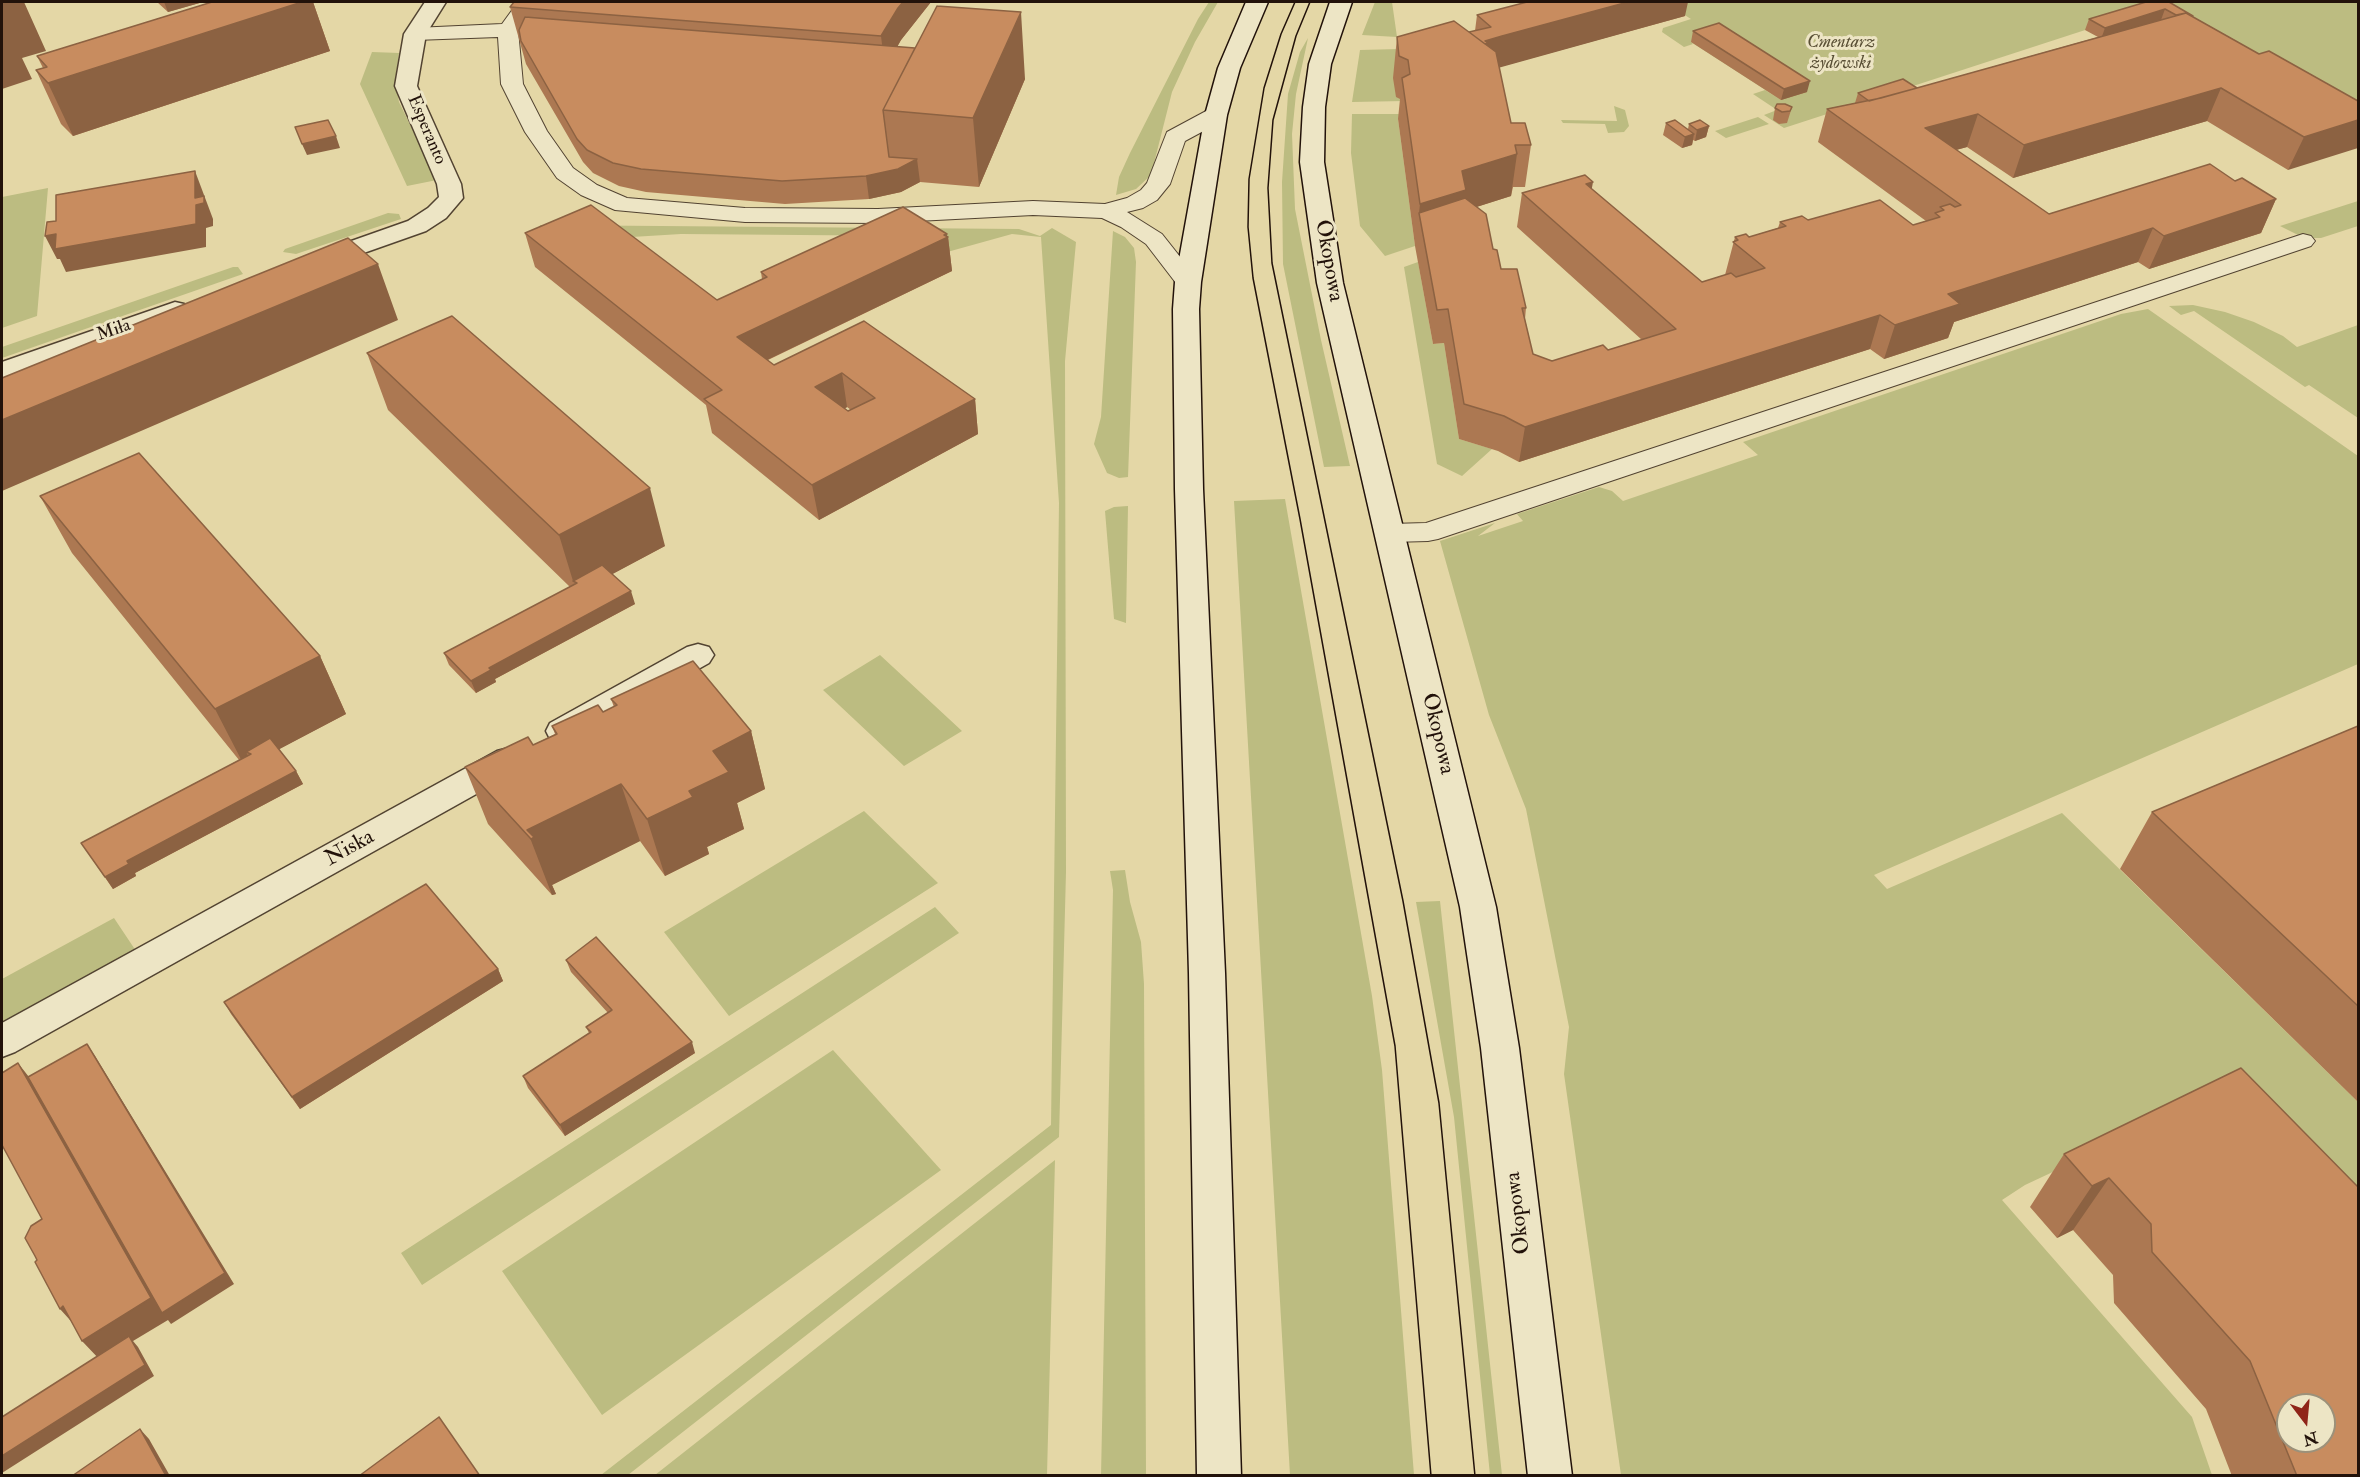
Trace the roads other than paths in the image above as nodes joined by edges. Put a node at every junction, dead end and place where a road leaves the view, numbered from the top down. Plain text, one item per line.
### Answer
1 (435, 2) edge
2 (528, 2) edge
3 (1257, 2) edge
4 (1341, 2) edge
5 (508, 30) junction
6 (415, 34) junction
7 (1216, 115) junction
8 (895, 196) edge
9 (1106, 211) junction
10 (923, 214) junction
11 (2303, 241) dead end
12 (292, 270) edge
13 (1188, 282) junction
14 (195, 303) edge
15 (2, 370) edge
16 (1391, 533) junction
17 (698, 655) dead end
18 (2, 1041) edge
19 (1219, 1476) edge
20 (1550, 1476) edge

1 - 6 main road, Esperanto
2 - 5 lane
3 - 7 main road
4 - 16 main road, Okopowa
5 - 6 lane
5 - 10 lane
6 - 12 main road, Esperanto
7 - 9 lane
7 - 13 main road
8 - 10 lane
9 - 10 lane
9 - 13 lane
11 - 16 lane
13 - 19 main road
14 - 15 main road, Miła
16 - 20 main road, Okopowa
17 - 18 main road, Niska

